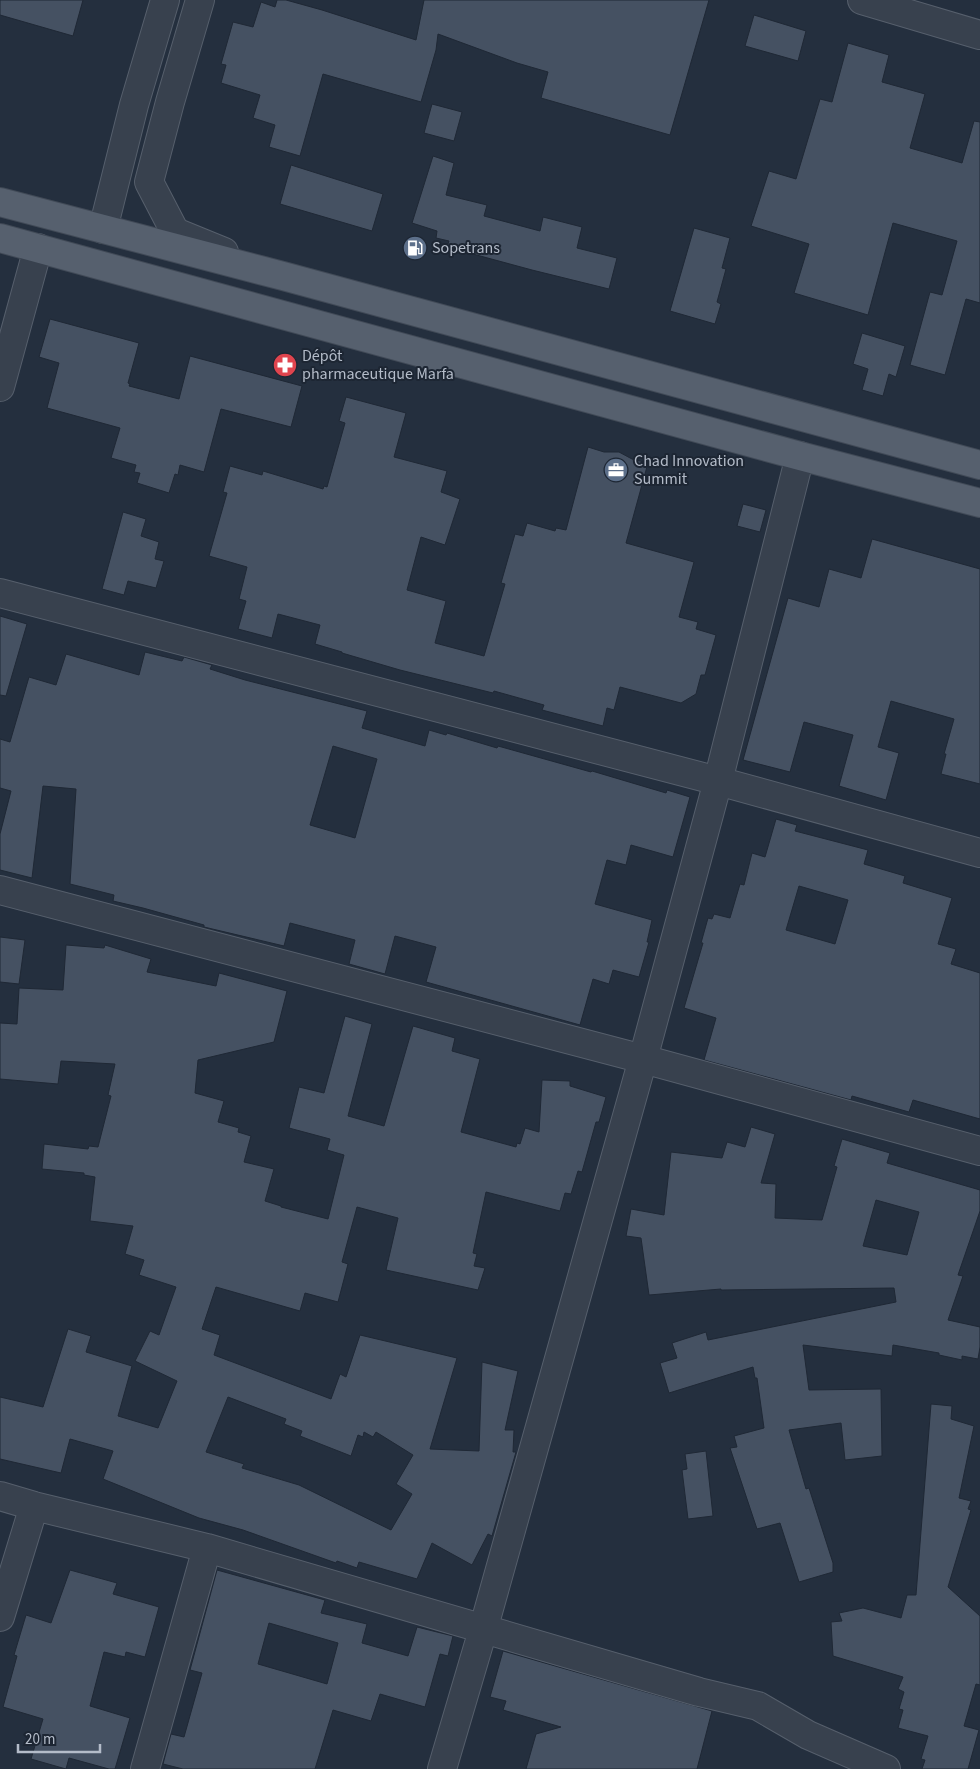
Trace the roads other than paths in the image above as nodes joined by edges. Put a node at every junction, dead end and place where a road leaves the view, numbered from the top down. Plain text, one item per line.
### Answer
1 (165, 0) edge
2 (200, 0) edge
3 (862, 0) edge
4 (980, 35) edge
5 (0, 202) edge
6 (103, 229) junction
7 (0, 238) edge
8 (38, 248) junction
9 (283, 276) junction
10 (0, 387) edge
11 (800, 456) junction
12 (980, 465) edge
13 (980, 503) edge
14 (0, 594) edge
15 (718, 781) junction
16 (980, 853) edge
17 (0, 890) edge
18 (643, 1059) junction
19 (980, 1152) edge
20 (0, 1496) edge
21 (34, 1506) junction
22 (207, 1548) junction
23 (0, 1617) edge
24 (483, 1630) junction
25 (145, 1769) edge
26 (442, 1769) edge
27 (886, 1769) edge

1 - 6 street
2 - 9 street
3 - 4 street
5 - 6 main road
6 - 9 main road
7 - 8 main road
8 - 10 street
8 - 11 main road
9 - 12 main road
11 - 13 main road
11 - 15 street
14 - 15 street
15 - 16 street
15 - 18 street
17 - 18 street
18 - 19 street
18 - 24 street
20 - 21 street
21 - 22 street
21 - 23 street
22 - 24 street
22 - 25 street
24 - 26 street
24 - 27 street

